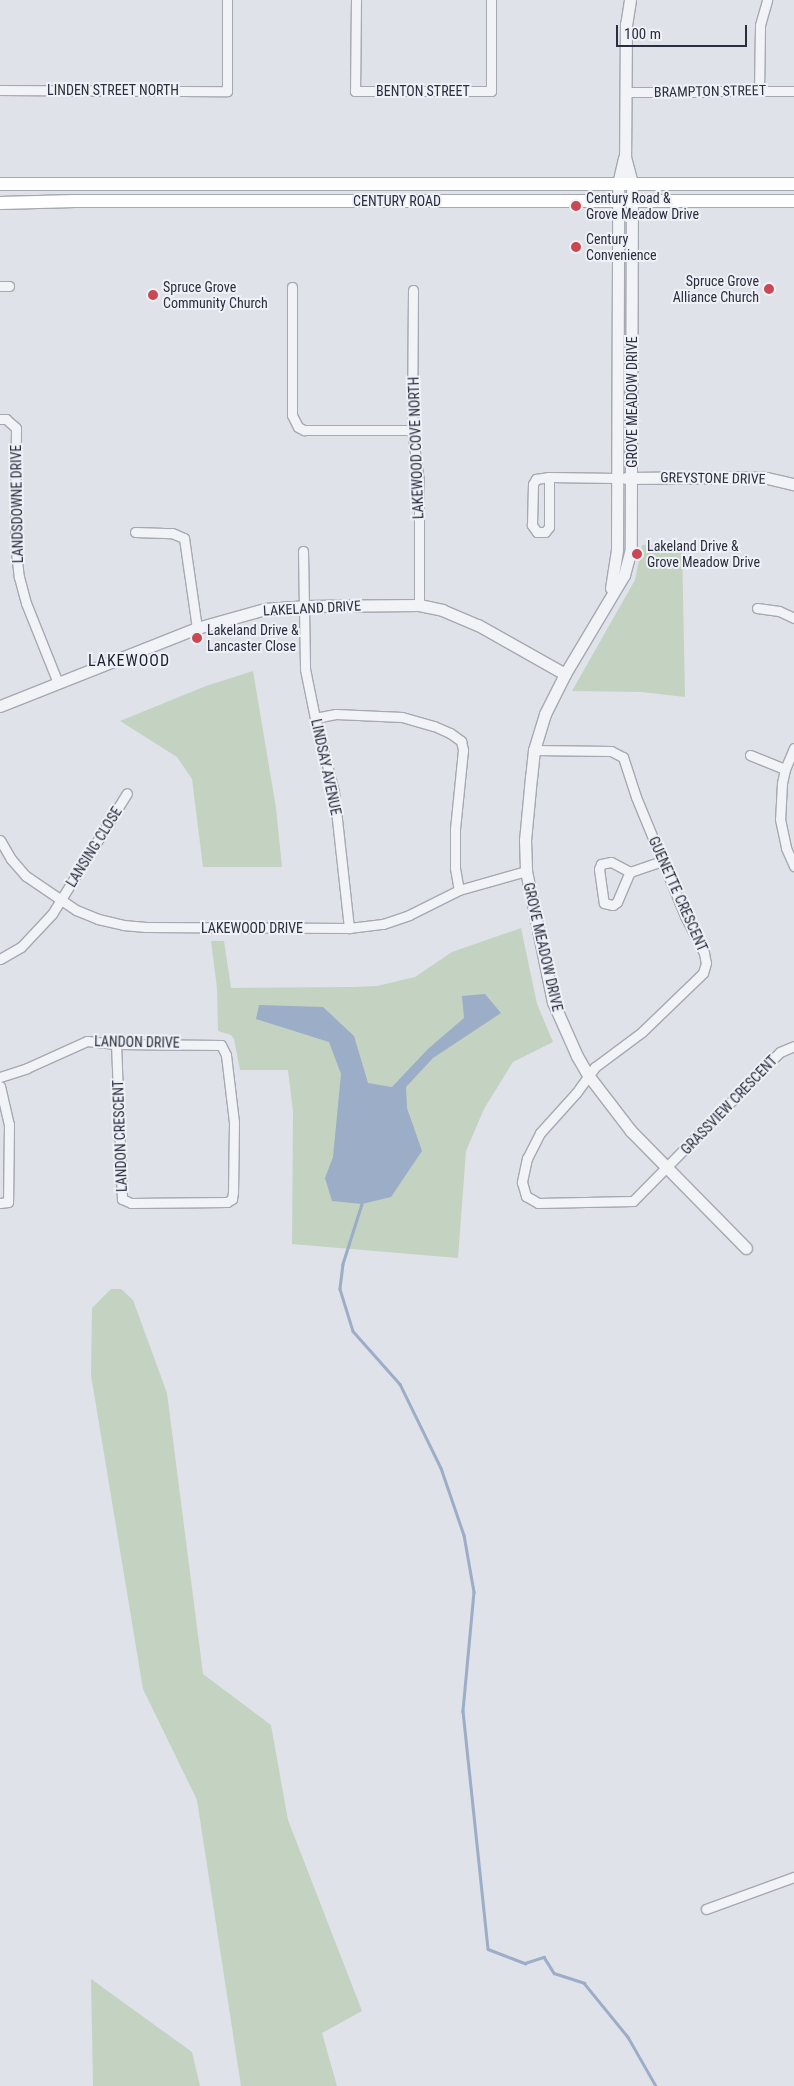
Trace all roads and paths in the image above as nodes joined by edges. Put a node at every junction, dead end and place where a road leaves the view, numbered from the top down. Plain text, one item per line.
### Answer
1 (227, 0) edge
2 (356, 0) edge
3 (491, 0) edge
4 (630, 0) edge
5 (767, 0) edge
6 (0, 90) edge
7 (760, 91) junction
8 (794, 91) edge
9 (625, 92) junction
10 (625, 157) junction
11 (0, 184) edge
12 (618, 184) junction
13 (632, 184) junction
14 (794, 184) edge
15 (618, 201) junction
16 (632, 201) junction
17 (794, 201) edge
18 (0, 204) edge
19 (292, 287) dead end
20 (413, 290) dead end
21 (0, 419) edge
22 (412, 430) junction
23 (550, 477) junction
24 (632, 477) junction
25 (617, 478) junction
26 (794, 484) edge
27 (135, 532) dead end
28 (303, 551) dead end
29 (609, 597) junction
30 (304, 606) junction
31 (419, 606) junction
32 (757, 608) dead end
33 (794, 618) edge
34 (196, 628) junction
35 (565, 674) junction
36 (58, 683) junction
37 (0, 706) edge
38 (315, 718) junction
39 (794, 748) edge
40 (534, 750) junction
41 (750, 755) dead end
42 (785, 769) junction
43 (127, 793) dead end
44 (0, 840) edge
45 (662, 860) junction
46 (794, 866) edge
47 (526, 871) junction
48 (630, 872) junction
49 (459, 890) junction
50 (61, 900) junction
51 (348, 928) junction
52 (0, 959) edge
53 (116, 1044) junction
54 (221, 1045) joint
55 (794, 1046) edge
56 (588, 1075) junction
57 (0, 1077) edge
58 (0, 1086) edge
59 (666, 1168) junction
60 (0, 1203) edge
61 (746, 1248) dead end
62 (794, 1877) edge
63 (706, 1909) dead end

1 - 6 street, LINDEN STREET NORTH
2 - 3 street, BENTON STREET
4 - 9 street
5 - 7 street
7 - 8 street, BRAMPTON STREET
7 - 9 street, BRAMPTON STREET
9 - 10 street
10 - 12 street, GROVE MEADOW DRIVE
10 - 13 street, GROVE MEADOW DRIVE
11 - 12 main road, CENTURY ROAD
12 - 13 main road, CENTURY ROAD
12 - 15 street, GROVE MEADOW DRIVE
13 - 14 main road, CENTURY ROAD
13 - 16 street, GROVE MEADOW DRIVE
15 - 16 main road, CENTURY ROAD
15 - 18 main road, CENTURY ROAD
15 - 25 street, GROVE MEADOW DRIVE
16 - 17 main road, CENTURY ROAD
16 - 24 street, GROVE MEADOW DRIVE
19 - 22 street
20 - 22 street, LAKEWOOD COVE NORTH
21 - 36 street, LANDSDOWNE DRIVE
22 - 31 street, LAKEWOOD COVE NORTH
23 - 23 street
23 - 25 street
24 - 25 street, GREYSTONE DRIVE
24 - 26 street, GREYSTONE DRIVE
24 - 29 street, GROVE MEADOW DRIVE
25 - 29 street, GROVE MEADOW DRIVE
27 - 34 street
28 - 30 street, LINDSAY AVENUE
29 - 35 street, GROVE MEADOW DRIVE
30 - 31 street, LAKELAND DRIVE
30 - 34 street, LAKELAND DRIVE
30 - 38 street, LINDSAY AVENUE
31 - 35 street, LAKELAND DRIVE
32 - 33 street
34 - 36 street, LAKELAND DRIVE
35 - 40 street, GROVE MEADOW DRIVE
36 - 37 street, LAKELAND DRIVE
38 - 49 street
38 - 51 street, LINDSAY AVENUE
39 - 42 street
40 - 45 street, GUENETTE CRESCENT
40 - 47 street, GROVE MEADOW DRIVE
41 - 42 street
42 - 46 street
43 - 50 street, LANSING CLOSE
44 - 50 street, LAKEWOOD DRIVE
45 - 48 street
45 - 56 street, GUENETTE CRESCENT
47 - 49 street, LAKEWOOD DRIVE
47 - 56 street, GROVE MEADOW DRIVE
48 - 48 street
49 - 51 street, LAKEWOOD DRIVE
50 - 51 street, LAKEWOOD DRIVE
50 - 52 street, LANSING CLOSE
53 - 54 street, LANDON DRIVE
53 - 54 street, LANDON CRESCENT
53 - 57 street, LANDON DRIVE
55 - 59 street, GRASSVIEW CRESCENT
56 - 59 street, GROVE MEADOW DRIVE
56 - 59 street, GUENETTE CRESCENT
58 - 60 street
59 - 61 street, GROVE MEADOW DRIVE
62 - 63 street

